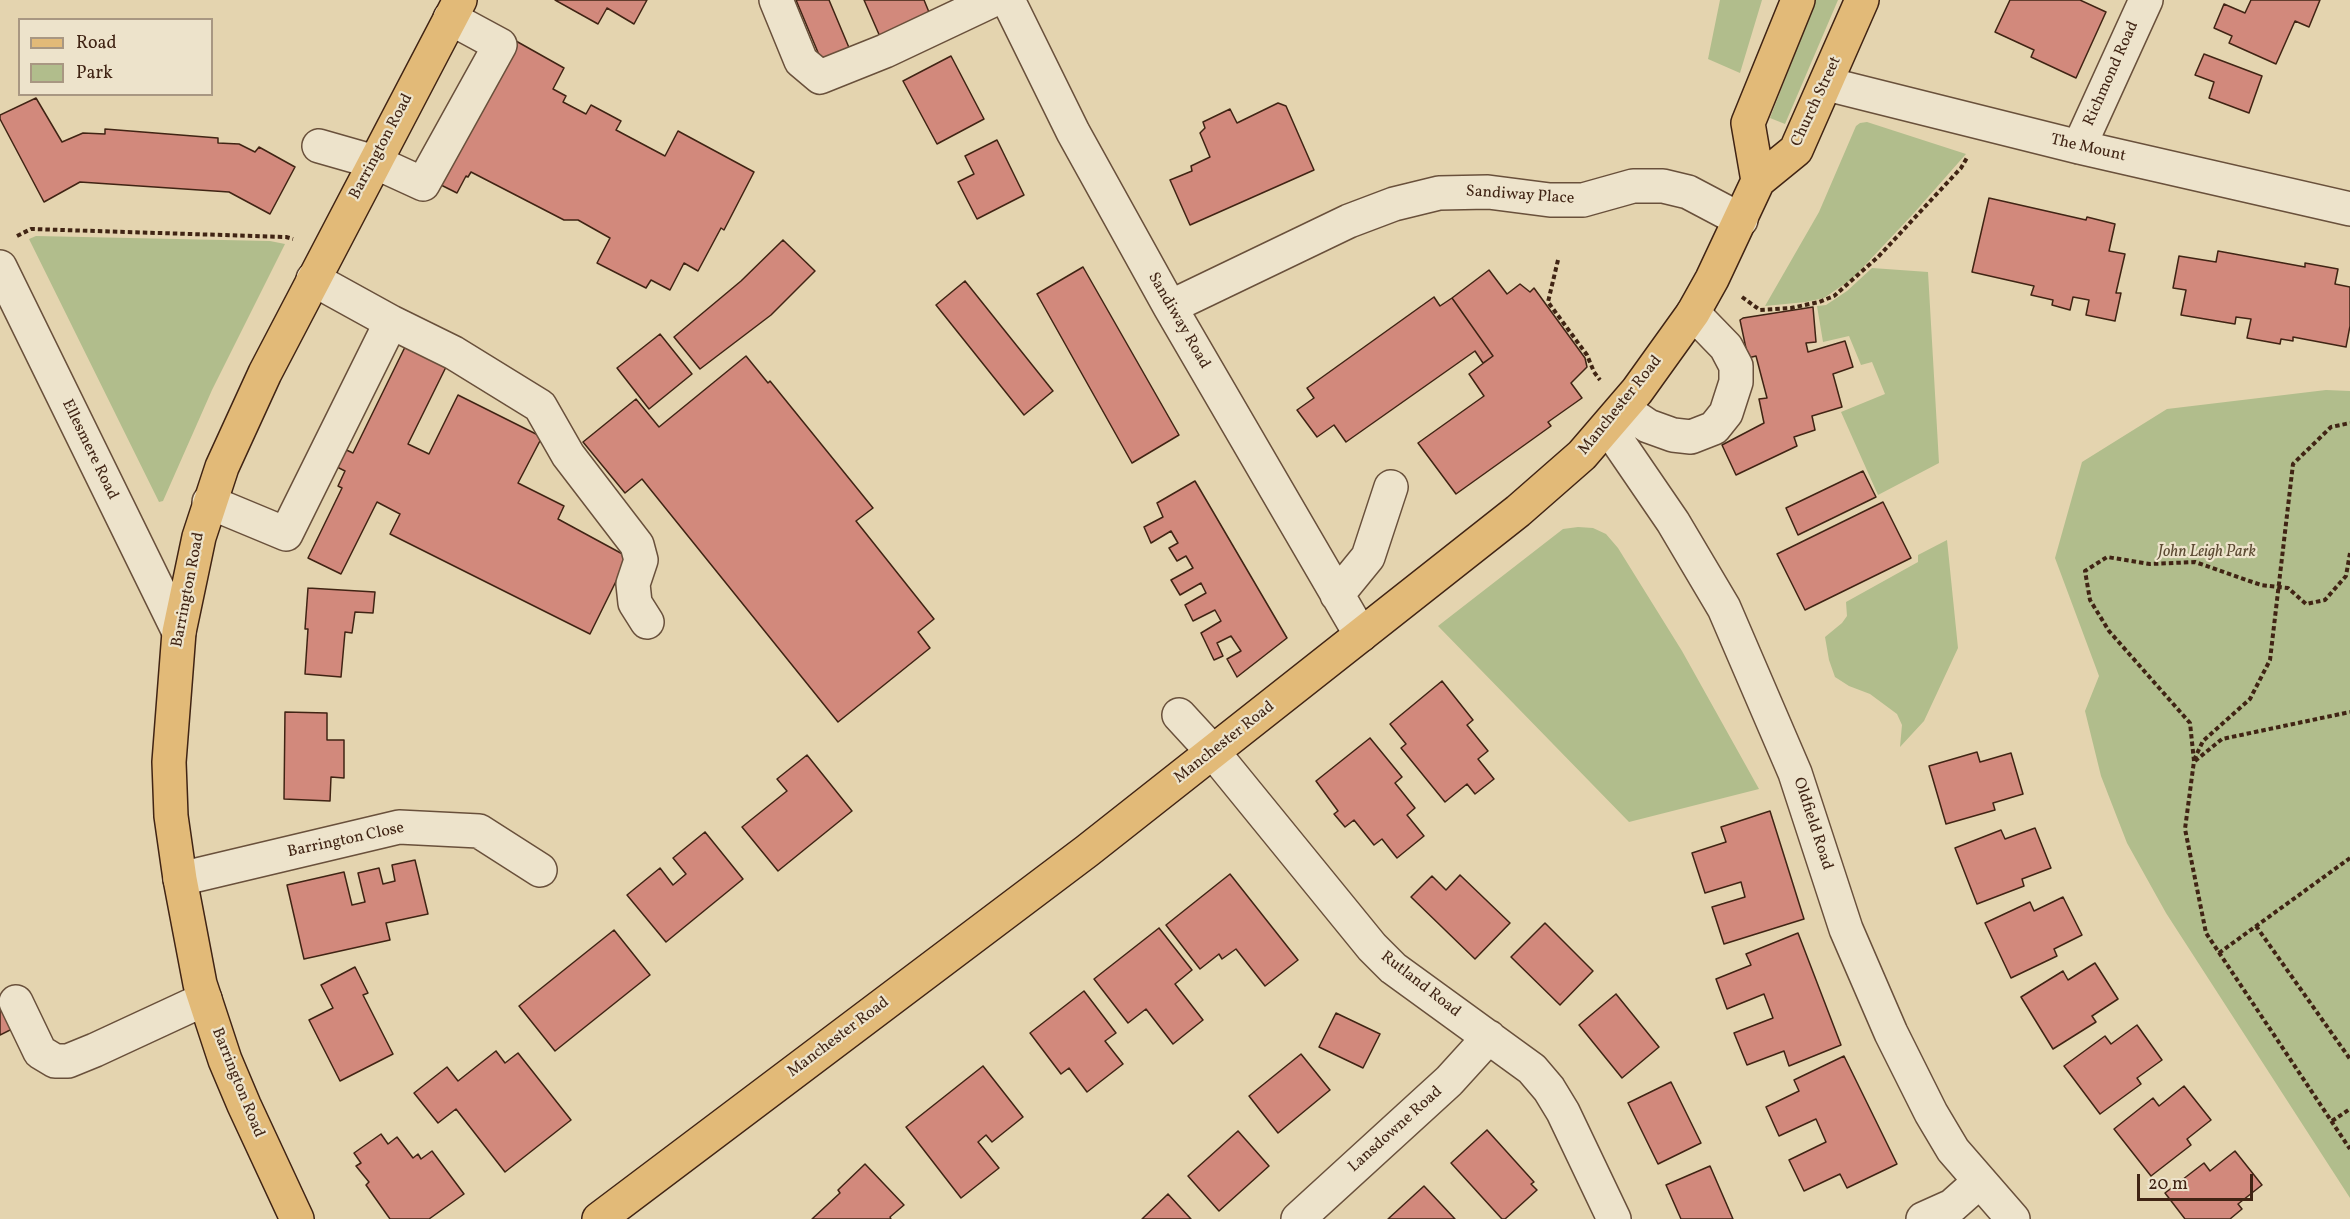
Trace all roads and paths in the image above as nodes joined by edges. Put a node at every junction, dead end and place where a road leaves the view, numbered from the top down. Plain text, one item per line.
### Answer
1 (776, 0) edge
2 (993, 0) edge
3 (1008, 0) edge
4 (1798, 0) edge
5 (1862, 0) edge
6 (2146, 0) edge
7 (455, 9) edge
8 (1827, 84) junction
9 (1986, 124) junction
10 (320, 146) dead end
11 (2079, 147) junction
12 (375, 162) junction
13 (1758, 181) junction
14 (2350, 209) edge
15 (1741, 220) junction
16 (5, 253) edge
17 (1558, 260) dead end
18 (320, 266) junction
19 (1713, 276) junction
20 (1170, 307) junction
21 (1693, 313) junction
22 (391, 321) junction
23 (1615, 418) junction
24 (2350, 423) edge
25 (1391, 487) dead end
26 (209, 502) junction
27 (2350, 553) edge
28 (2280, 587) junction
29 (1337, 595) junction
30 (647, 622) dead end
31 (179, 632) junction
32 (1361, 635) junction
33 (2350, 712) edge
34 (1179, 715) dead end
35 (1213, 753) junction
36 (2194, 761) junction
37 (2350, 858) edge
38 (540, 870) dead end
39 (180, 879) junction
40 (2256, 926) junction
41 (2219, 953) junction
42 (205, 999) junction
43 (16, 1002) dead end
44 (1489, 1037) junction
45 (2350, 1059) edge
46 (2350, 1109) edge
47 (2331, 1121) junction
48 (2350, 1149) edge
49 (1979, 1182) junction
50 (297, 1219) edge
51 (598, 1219) edge
52 (1298, 1219) edge
53 (1614, 1219) edge
54 (1923, 1219) edge
55 (2013, 1219) edge

1 - 2 street
3 - 20 street, Sandiway Road
4 - 13 main road
5 - 8 main road, Church Street
6 - 11 street, Richmond Road
7 - 12 main road, Barrington Road
7 - 12 street
8 - 9 street, The Mount
8 - 13 main road, Church Street
9 - 11 street, The Mount
9 - 19 path
10 - 12 street
11 - 14 street, The Mount
12 - 18 main road, Barrington Road
13 - 15 main road, Manchester Road
15 - 19 main road, Manchester Road
15 - 20 street, Sandiway Place
16 - 18 path
16 - 31 street, Ellesmere Road
17 - 23 path
18 - 22 street
18 - 26 main road, Barrington Road
19 - 21 main road, Manchester Road
20 - 29 street, Sandiway Road
21 - 23 main road, Manchester Road
21 - 23 street
22 - 26 street
22 - 30 street
23 - 32 main road, Manchester Road
23 - 49 street, Oldfield Road
24 - 28 path
25 - 29 street
26 - 31 main road, Barrington Road
27 - 28 path
28 - 36 path
28 - 36 path
29 - 32 street, Sandiway Road
31 - 39 main road, Barrington Road
32 - 35 main road, Manchester Road
33 - 36 path
34 - 35 street, Rutland Road
35 - 44 street, Rutland Road
35 - 51 main road, Manchester Road
36 - 41 path
37 - 40 path
38 - 39 street, Barrington Close
39 - 42 main road, Barrington Road
40 - 41 path
40 - 45 path
41 - 47 path
42 - 43 street
42 - 50 main road, Barrington Road
44 - 52 street, Lansdowne Road
44 - 53 street, Rutland Road
46 - 47 path
47 - 48 path
49 - 54 street
49 - 55 street, Oldfield Road

